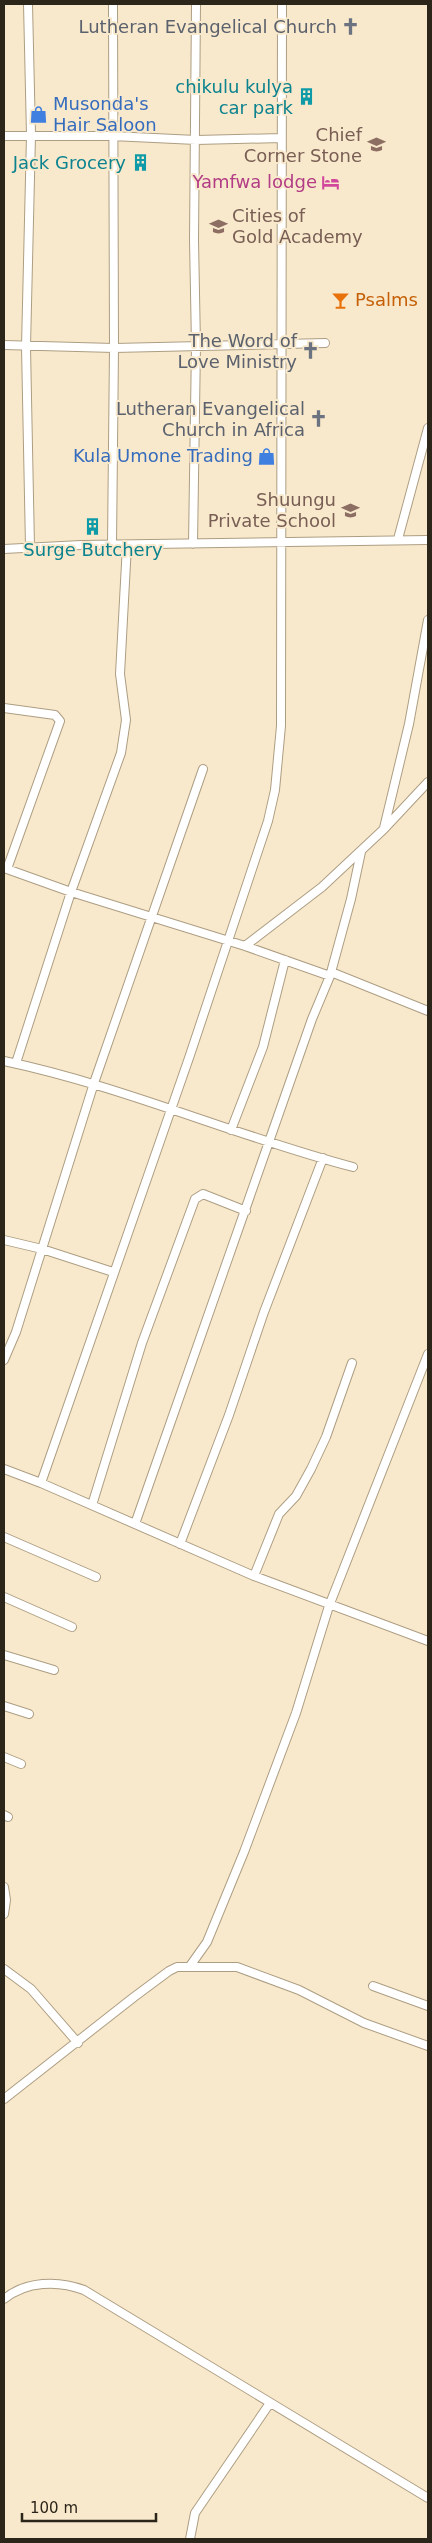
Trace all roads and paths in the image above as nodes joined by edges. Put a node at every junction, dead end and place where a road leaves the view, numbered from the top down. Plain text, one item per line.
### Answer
1 (28, 4) edge
2 (113, 4) edge
3 (196, 4) edge
4 (282, 4) edge
5 (31, 135) junction
6 (4, 136) edge
7 (112, 136) junction
8 (281, 138) junction
9 (196, 140) junction
10 (325, 343) dead end
11 (282, 344) junction
12 (196, 345) junction
13 (4, 346) edge
14 (26, 347) junction
15 (114, 348) junction
16 (428, 428) edge
17 (398, 539) junction
18 (428, 540) edge
19 (281, 542) junction
20 (193, 544) junction
21 (127, 545) junction
22 (112, 546) junction
23 (30, 547) junction
24 (4, 550) edge
25 (428, 620) edge
26 (4, 708) edge
27 (203, 769) dead end
28 (428, 782) edge
29 (384, 829) junction
30 (361, 852) junction
31 (6, 868) edge
32 (72, 892) junction
33 (150, 916) junction
34 (227, 942) junction
35 (245, 946) junction
36 (285, 960) junction
37 (330, 974) junction
38 (428, 1011) edge
39 (4, 1061) edge
40 (16, 1063) junction
41 (94, 1082) junction
42 (171, 1108) junction
43 (231, 1130) junction
44 (269, 1143) junction
45 (323, 1158) junction
46 (353, 1167) dead end
47 (246, 1211) junction
48 (4, 1240) edge
49 (42, 1249) junction
50 (113, 1272) junction
51 (428, 1354) edge
52 (4, 1360) edge
53 (352, 1363) dead end
54 (4, 1468) edge
55 (41, 1483) junction
56 (92, 1505) junction
57 (135, 1524) junction
58 (4, 1537) edge
59 (180, 1544) junction
60 (254, 1576) junction
61 (96, 1577) dead end
62 (4, 1597) edge
63 (329, 1606) junction
64 (72, 1627) dead end
65 (428, 1642) edge
66 (4, 1655) edge
67 (54, 1670) dead end
68 (4, 1706) edge
69 (29, 1714) dead end
70 (4, 1758) edge
71 (21, 1764) dead end
72 (4, 1887) edge
73 (4, 1914) edge
74 (190, 1966) junction
75 (4, 1970) edge
76 (373, 1986) dead end
77 (428, 2006) edge
78 (78, 2043) junction
79 (428, 2046) edge
80 (4, 2099) edge
81 (5, 2294) edge
82 (270, 2404) junction
83 (428, 2498) edge
84 (190, 2539) edge

1 - 5 street
2 - 7 street
3 - 9 street
4 - 8 street
5 - 6 street
5 - 7 street
5 - 14 street
7 - 9 street
7 - 15 street
8 - 9 street
8 - 11 street
9 - 12 street
10 - 11 street
11 - 12 street
11 - 19 street
12 - 15 street
12 - 20 street
13 - 14 street
14 - 15 street
14 - 23 street
15 - 22 street
16 - 17 street
17 - 18 street
17 - 19 street
19 - 20 street
19 - 34 street
20 - 21 street
21 - 22 street
21 - 32 street
22 - 23 street
23 - 24 street
25 - 29 street
26 - 31 street
27 - 33 street
28 - 29 street
29 - 30 street
30 - 35 street
30 - 37 street
31 - 32 street
32 - 33 street
32 - 40 street
33 - 34 street
33 - 41 street
34 - 35 street
34 - 42 street
35 - 36 street
36 - 37 street
36 - 43 street
37 - 38 street
37 - 44 street
39 - 40 street
40 - 41 street
41 - 42 street
41 - 49 street
42 - 43 street
42 - 50 street
43 - 44 street
44 - 45 street
44 - 47 street
45 - 46 street
45 - 59 street
47 - 56 street
47 - 57 street
48 - 49 street
49 - 50 street
49 - 52 street
50 - 55 street
51 - 63 street
53 - 60 street
54 - 55 street
55 - 56 street
56 - 57 street
57 - 59 street
58 - 61 street
59 - 60 street
60 - 63 street
62 - 64 street
63 - 65 street
63 - 74 street
66 - 67 street
68 - 69 street
70 - 71 street
72 - 73 street
74 - 78 street
74 - 79 street
75 - 78 street
76 - 77 street
78 - 80 street
81 - 82 street
82 - 83 street
82 - 84 street

